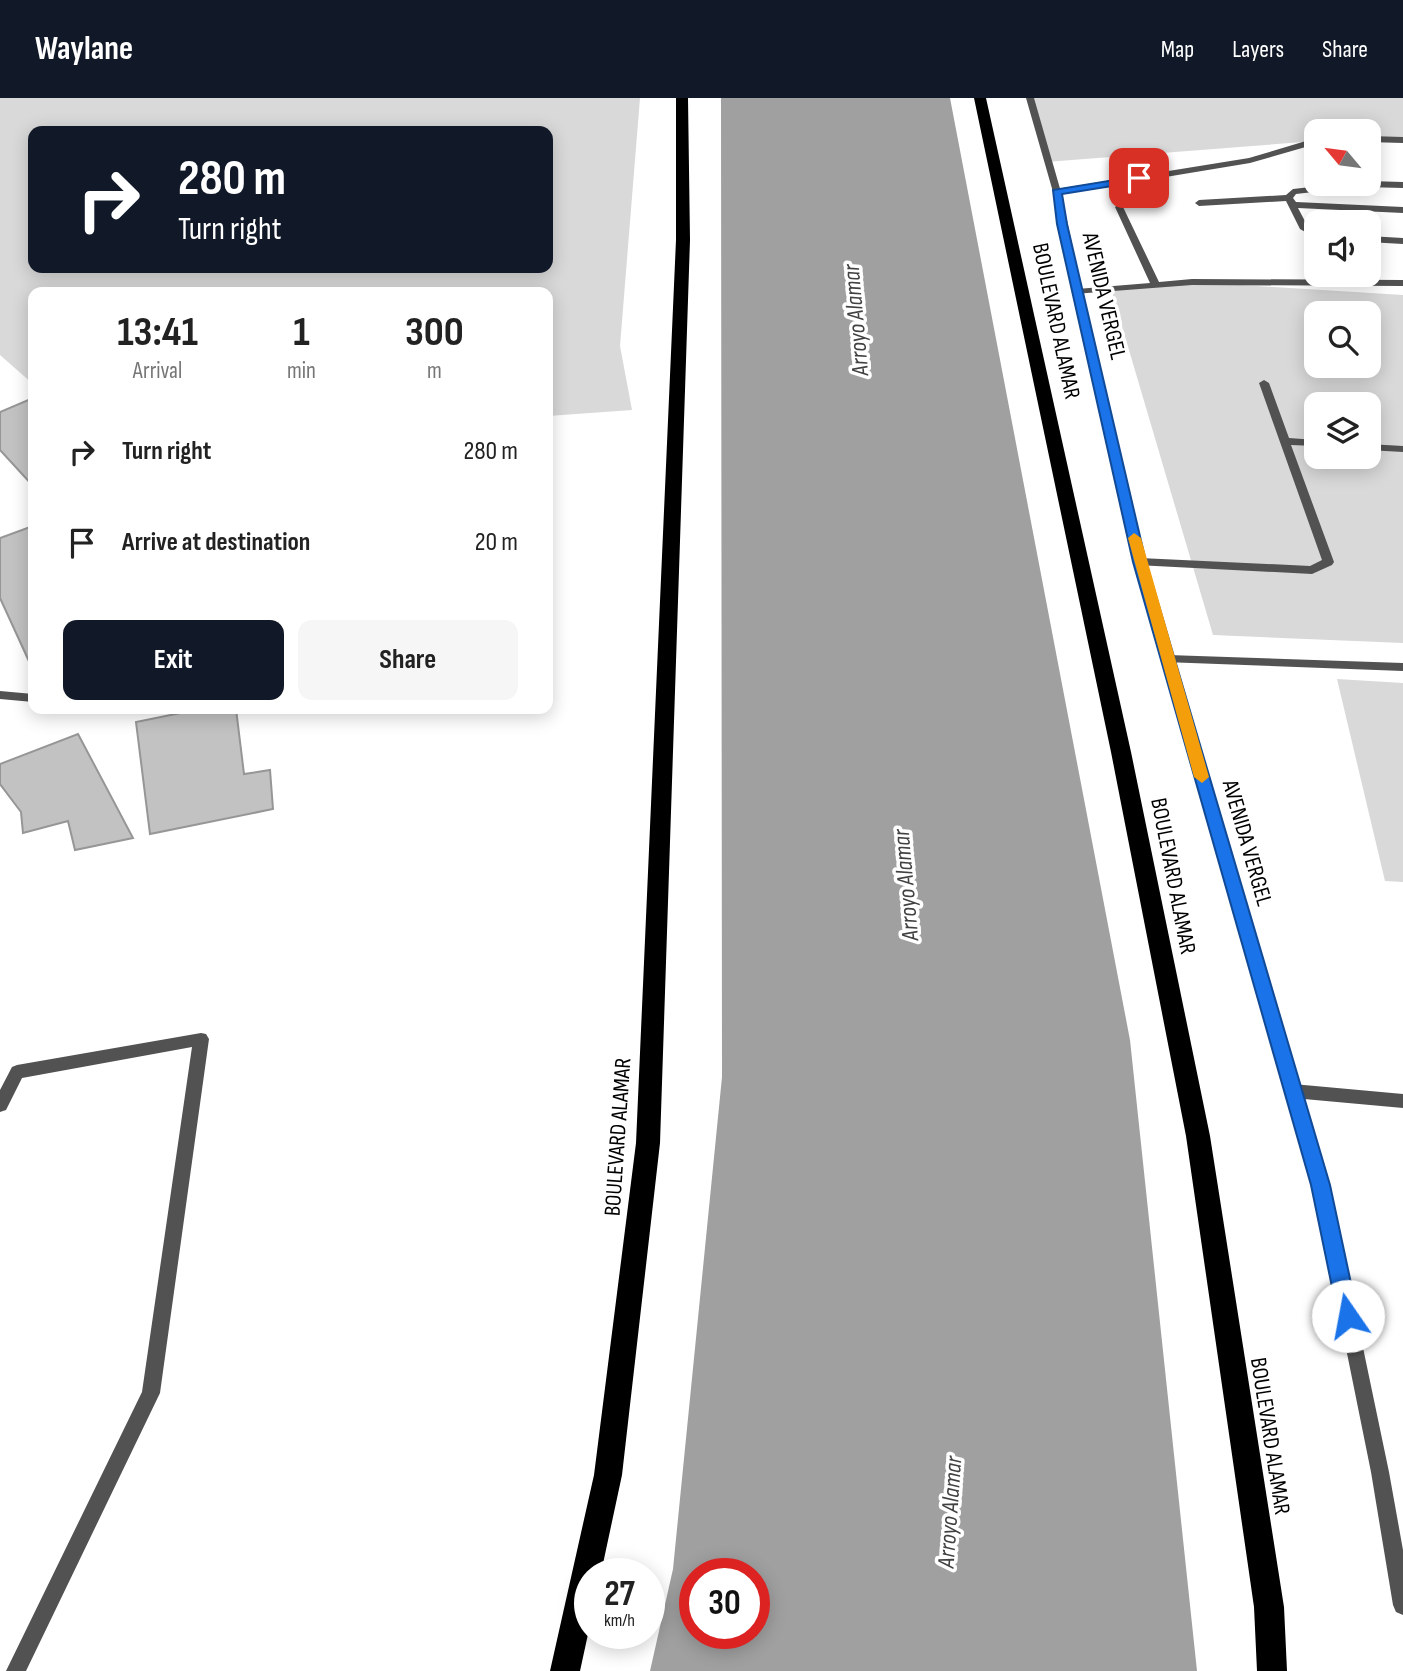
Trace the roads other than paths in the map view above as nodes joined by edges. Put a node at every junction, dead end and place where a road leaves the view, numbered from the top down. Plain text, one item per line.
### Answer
1 (682, 98) edge
2 (980, 98) edge
3 (1030, 98) edge
4 (1381, 139) edge
5 (1403, 140) edge
6 (1304, 144) edge
7 (1381, 184) edge
8 (1403, 185) edge
9 (1304, 189) edge
10 (1057, 192) junction
11 (1199, 202) dead end
12 (1291, 202) junction
13 (1119, 207) dead end
14 (1403, 210) edge
15 (1304, 228) edge
16 (1381, 240) edge
17 (1403, 241) edge
18 (1403, 283) edge
19 (1156, 285) junction
20 (1077, 292) junction
21 (1264, 383) dead end
22 (1285, 441) junction
23 (1304, 442) edge
24 (1381, 448) edge
25 (1403, 449) edge
26 (1140, 562) junction
27 (1168, 659) junction
28 (1403, 667) edge
29 (0, 695) edge
30 (28, 698) edge
31 (1293, 1091) junction
32 (1403, 1101) edge
33 (0, 1105) edge
34 (1403, 1605) edge
35 (16, 1671) edge
36 (565, 1671) edge
37 (1272, 1671) edge

1 - 36 highway, BOULEVARD ALAMAR
2 - 37 highway, BOULEVARD ALAMAR
3 - 10 street, AVENIDA VERGEL
4 - 5 street
6 - 10 street
7 - 8 street
9 - 12 street
10 - 20 street, AVENIDA VERGEL
11 - 12 street
12 - 14 street
12 - 15 street
13 - 19 street
16 - 17 street
18 - 19 street
19 - 20 street
20 - 26 street, AVENIDA VERGEL
21 - 22 street
22 - 23 street
22 - 26 street
24 - 25 street
26 - 27 street, AVENIDA VERGEL
27 - 28 street
27 - 31 street, AVENIDA VERGEL
29 - 30 street
31 - 32 street
31 - 34 street, AVENIDA VERGEL
33 - 35 street

